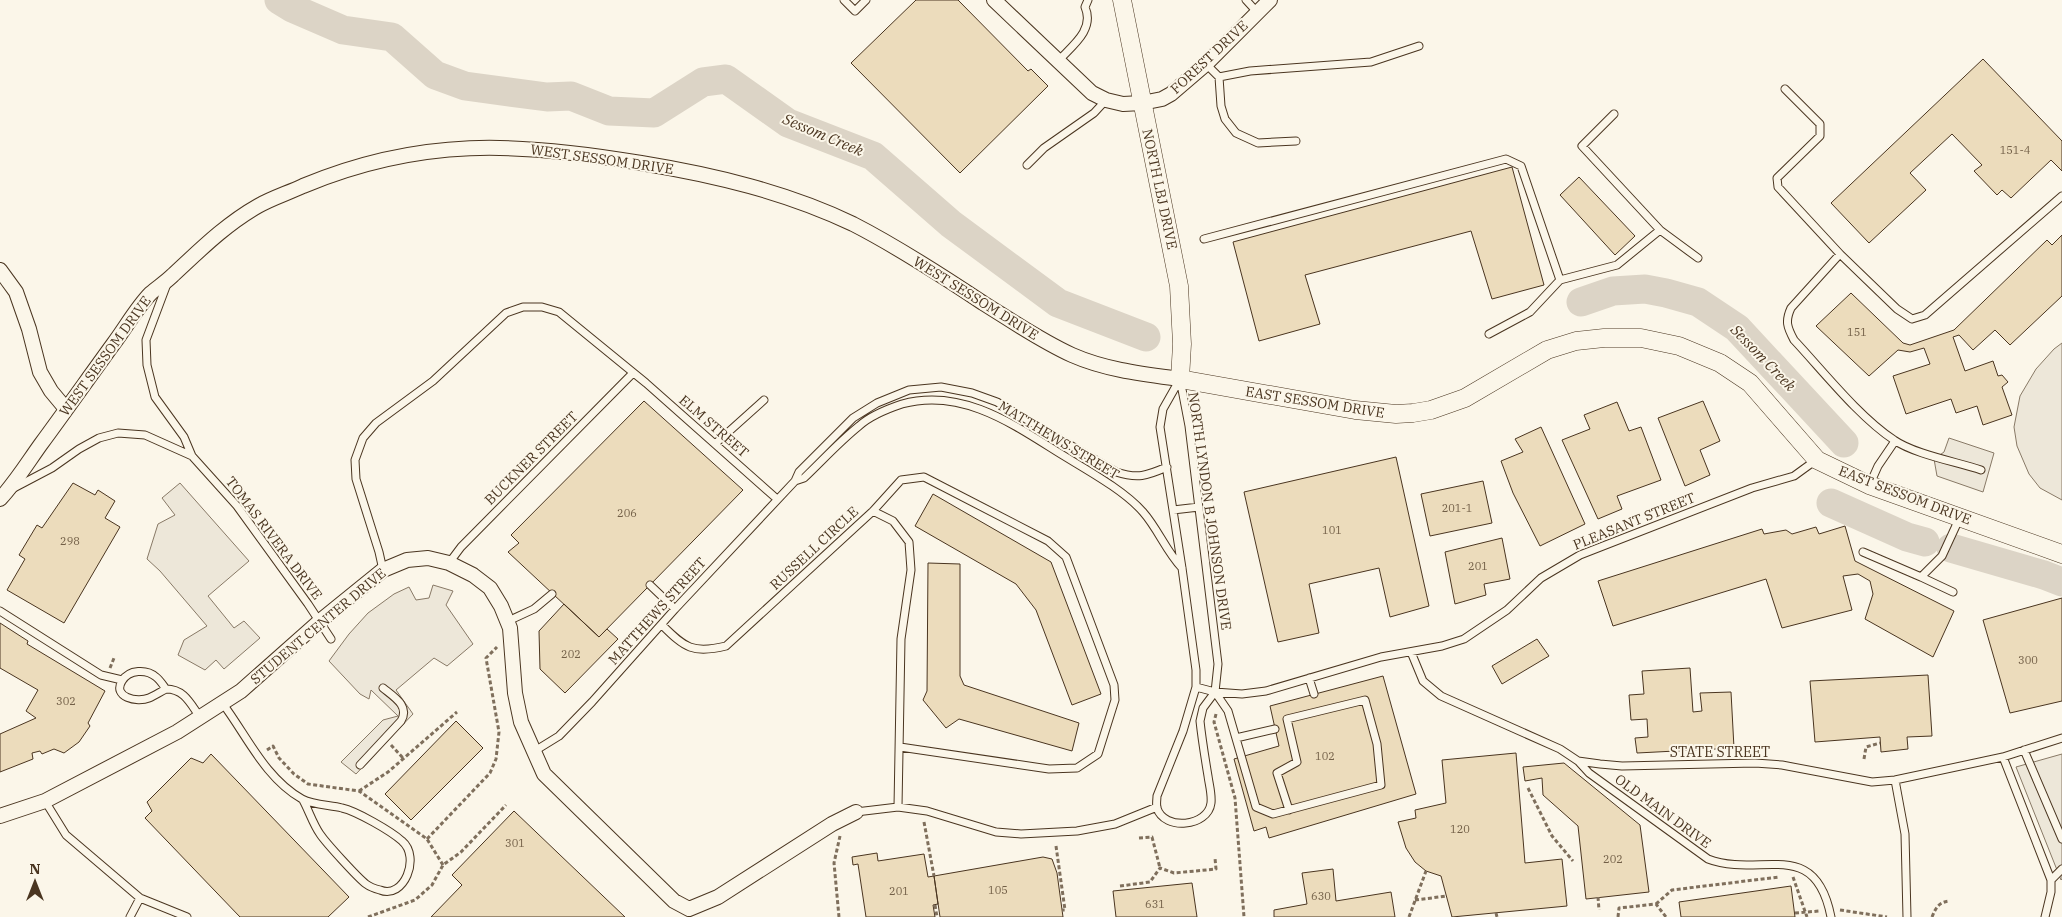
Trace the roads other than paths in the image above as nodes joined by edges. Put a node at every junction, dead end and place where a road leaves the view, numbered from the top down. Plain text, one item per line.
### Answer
1 (844, 0) edge
2 (866, 0) edge
3 (994, 0) edge
4 (1088, 0) edge
5 (1122, 0) edge
6 (1246, 0) edge
7 (1270, 0) edge
8 (1257, 12) junction
9 (1419, 46) dead end
10 (1057, 61) junction
11 (1206, 64) junction
12 (1219, 77) junction
13 (1785, 89) dead end
14 (1106, 100) junction
15 (1142, 103) junction
16 (1614, 114) dead end
17 (1296, 141) dead end
18 (1027, 165) dead end
19 (2062, 196) edge
20 (1660, 230) junction
21 (1204, 239) dead end
22 (1840, 254) junction
23 (1698, 258) dead end
24 (0, 270) edge
25 (169, 279) junction
26 (1560, 280) junction
27 (1489, 334) dead end
28 (633, 373) junction
29 (1180, 379) junction
30 (764, 400) dead end
31 (66, 409) junction
32 (1895, 442) junction
33 (715, 444) junction
34 (192, 456) junction
35 (1817, 460) junction
36 (1166, 467) junction
37 (1981, 470) dead end
38 (795, 482) junction
39 (1870, 485) junction
40 (4, 495) edge
41 (777, 500) junction
42 (1199, 507) junction
43 (1172, 510) junction
44 (873, 511) junction
45 (1960, 516) junction
46 (1864, 552) dead end
47 (2062, 554) edge
48 (449, 562) junction
49 (1182, 568) junction
50 (383, 570) junction
51 (1921, 577) junction
52 (650, 584) dead end
53 (1952, 592) dead end
54 (552, 594) dead end
55 (675, 609) junction
56 (0, 610) edge
57 (508, 620) junction
58 (320, 621) junction
59 (662, 625) junction
60 (331, 639) dead end
61 (1410, 652) junction
62 (1309, 678) junction
63 (122, 680) junction
64 (1196, 686) junction
65 (383, 688) dead end
66 (166, 690) junction
67 (1214, 692) junction
68 (1314, 694) dead end
69 (222, 704) junction
70 (200, 717) junction
71 (1275, 729) dead end
72 (1236, 738) junction
73 (2062, 738) edge
74 (900, 747) junction
75 (2024, 750) junction
76 (533, 752) junction
77 (2003, 757) junction
78 (1578, 761) junction
79 (360, 765) dead end
80 (1895, 780) junction
81 (303, 800) junction
82 (45, 801) junction
83 (898, 807) junction
84 (1157, 807) junction
85 (1289, 810) junction
86 (856, 812) joint
87 (0, 816) edge
88 (2062, 839) edge
89 (2062, 869) edge
90 (2051, 880) junction
91 (140, 898) junction
92 (1830, 913) edge
93 (130, 917) edge
94 (188, 917) edge
95 (1907, 917) edge
96 (2045, 917) edge

1 - 2 lane
3 - 10 street
4 - 10 lane
5 - 15 street, NORTH LBJ DRIVE
6 - 8 lane
7 - 8 street, FOREST DRIVE
8 - 11 street, FOREST DRIVE
9 - 12 lane
10 - 14 street
11 - 12 lane
11 - 15 street, FOREST DRIVE
12 - 17 lane
13 - 22 lane
14 - 15 street, FOREST DRIVE
14 - 18 lane
15 - 29 street, NORTH LBJ DRIVE
16 - 20 lane
19 - 22 lane
20 - 23 lane
20 - 26 lane
21 - 26 lane
22 - 32 lane
24 - 31 street
25 - 29 street, WEST SESSOM DRIVE
25 - 31 street, WEST SESSOM DRIVE
25 - 34 lane, TOMAS RIVERA DRIVE
26 - 27 lane
28 - 33 lane, ELM STREET
28 - 48 lane, BUCKNER STREET
28 - 50 lane, ELM STREET
29 - 35 street, EAST SESSOM DRIVE
29 - 36 lane, NORTH LYNDON B JOHNSON DRIVE
29 - 42 lane, NORTH LYNDON B JOHNSON DRIVE
30 - 33 lane
31 - 40 street, WEST SESSOM DRIVE
32 - 37 lane
32 - 39 lane
33 - 41 lane, ELM STREET
34 - 40 lane, TOMAS RIVERA DRIVE
34 - 58 lane, TOMAS RIVERA DRIVE
35 - 39 street, EAST SESSOM DRIVE
35 - 61 lane, PLEASANT STREET
36 - 38 lane, MATTHEWS STREET
36 - 43 lane, NORTH LYNDON B JOHNSON DRIVE
38 - 41 lane, MATTHEWS STREET
38 - 49 lane, MATTHEWS STREET
39 - 45 street, EAST SESSOM DRIVE
41 - 55 lane, MATTHEWS STREET
42 - 43 lane
42 - 67 lane, NORTH LYNDON B JOHNSON DRIVE
43 - 49 lane, NORTH LYNDON B JOHNSON DRIVE
44 - 59 lane, RUSSELL CIRCLE
44 - 74 lane, RUSSELL CIRCLE
44 - 74 lane
45 - 47 street, EAST SESSOM DRIVE
45 - 51 lane
46 - 51 lane
48 - 50 street, STUDENT CENTER DRIVE
48 - 57 street, STUDENT CENTER DRIVE
49 - 64 lane, NORTH LYNDON B JOHNSON DRIVE
50 - 58 street, STUDENT CENTER DRIVE
51 - 53 lane
52 - 55 lane
54 - 57 lane
55 - 59 lane, MATTHEWS STREET
56 - 63 lane
57 - 76 street, STUDENT CENTER DRIVE
58 - 60 lane, TOMAS RIVERA DRIVE
58 - 69 street, STUDENT CENTER DRIVE
59 - 76 lane, MATTHEWS STREET
61 - 62 lane, PLEASANT STREET
61 - 78 lane, STATE STREET
62 - 67 lane, PLEASANT STREET
62 - 68 lane
63 - 66 lane
63 - 66 lane
64 - 67 lane, PLEASANT STREET
64 - 84 lane, NORTH LYNDON B JOHNSON DRIVE
65 - 79 lane
66 - 70 lane
67 - 72 lane
67 - 84 lane, NORTH LYNDON B JOHNSON DRIVE
69 - 70 street, STUDENT CENTER DRIVE
69 - 81 lane
70 - 82 street, STUDENT CENTER DRIVE
71 - 72 lane
72 - 85 lane
73 - 75 lane, STATE STREET
74 - 83 lane, RUSSELL CIRCLE
75 - 77 lane, STATE STREET
75 - 88 lane
76 - 86 street, STUDENT CENTER DRIVE
77 - 80 lane, STATE STREET
77 - 90 lane
78 - 80 lane, STATE STREET
78 - 92 lane, OLD MAIN DRIVE
80 - 95 lane
81 - 81 lane
82 - 87 street, STUDENT CENTER DRIVE
82 - 91 lane
83 - 84 lane
83 - 86 lane
85 - 85 lane
89 - 90 lane
90 - 96 lane
91 - 93 lane
91 - 94 lane

